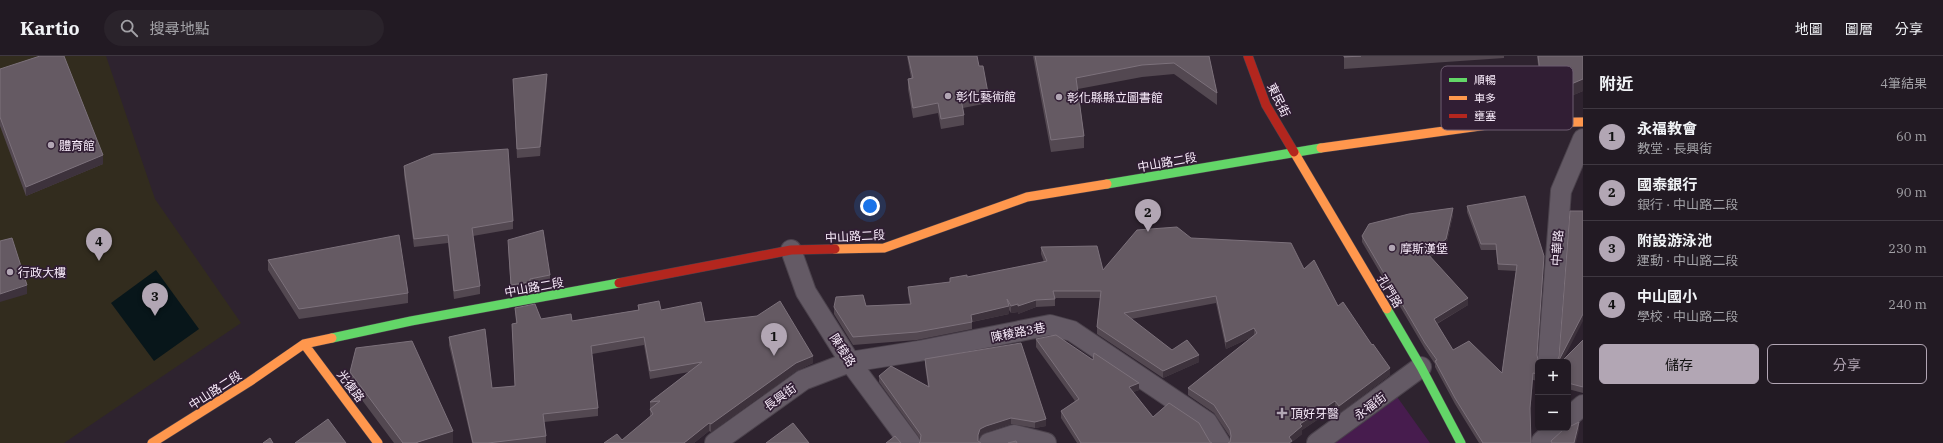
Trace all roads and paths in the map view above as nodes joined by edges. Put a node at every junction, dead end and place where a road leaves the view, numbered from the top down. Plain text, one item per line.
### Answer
1 (1248, 56) edge
2 (1573, 122) edge
3 (1583, 122) edge
4 (1452, 130) edge
5 (1583, 139) edge
6 (1294, 152) junction
7 (791, 250) junction
8 (304, 344) junction
9 (1548, 359) edge
10 (850, 362) junction
11 (1421, 367) junction
12 (1583, 405) edge
13 (1571, 415) edge
14 (1552, 431) edge
15 (1542, 437) edge
16 (152, 443) edge
17 (378, 443) edge
18 (715, 443) edge
19 (910, 443) edge
20 (989, 443) edge
21 (1046, 443) edge
22 (1220, 443) edge
23 (1317, 443) edge
24 (1461, 443) edge

1 - 6 main road, 東民街
2 - 3 main road, 中山路二段
4 - 6 main road, 中山路二段
5 - 9 street, 中華路
6 - 7 main road, 中山路二段
6 - 11 main road, 孔門路
7 - 8 main road, 中山路二段
7 - 10 street, 陳稜路
8 - 16 main road, 中山路二段
8 - 17 main road, 光復路
10 - 18 street, 長興街
10 - 19 street, 陳稜路
10 - 22 street, 陳稜路3巷
11 - 23 street, 永福街
11 - 24 main road, 孔門路
12 - 13 street
14 - 15 street
20 - 21 street

